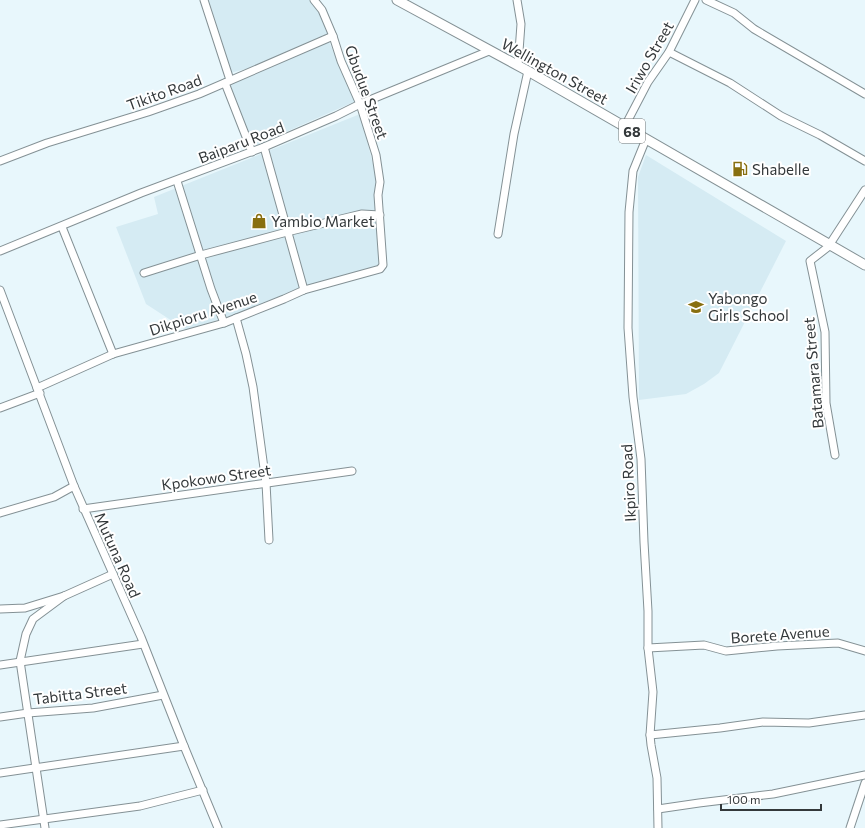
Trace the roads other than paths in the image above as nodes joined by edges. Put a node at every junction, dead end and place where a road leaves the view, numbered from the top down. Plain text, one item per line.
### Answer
1 (204, 0) edge
2 (314, 0) edge
3 (397, 0) edge
4 (518, 0) edge
5 (695, 0) edge
6 (706, 0) edge
7 (333, 36) junction
8 (489, 51) junction
9 (669, 52) junction
10 (518, 66) junction
11 (528, 72) junction
12 (228, 81) junction
13 (865, 94) edge
14 (360, 104) junction
15 (625, 126) junction
16 (646, 139) junction
17 (264, 148) junction
18 (252, 152) junction
19 (865, 161) edge
20 (0, 162) edge
21 (176, 181) junction
22 (865, 190) edge
23 (380, 215) junction
24 (62, 227) junction
25 (287, 232) junction
26 (498, 234) dead end
27 (830, 245) junction
28 (0, 251) edge
29 (201, 255) junction
30 (865, 265) edge
31 (380, 269) joint
32 (144, 273) dead end
33 (0, 290) edge
34 (304, 290) junction
35 (236, 318) junction
36 (224, 323) junction
37 (113, 354) junction
38 (38, 391) junction
39 (0, 408) edge
40 (835, 455) dead end
41 (352, 471) dead end
42 (266, 483) junction
43 (74, 486) junction
44 (83, 509) junction
45 (0, 513) edge
46 (269, 540) dead end
47 (113, 574) junction
48 (64, 596) junction
49 (0, 609) edge
50 (143, 644) junction
51 (648, 648) junction
52 (865, 651) edge
53 (20, 661) junction
54 (0, 665) edge
55 (163, 694) junction
56 (28, 713) junction
57 (865, 715) edge
58 (0, 717) edge
59 (650, 735) junction
60 (184, 746) junction
61 (36, 768) junction
62 (0, 773) edge
63 (865, 775) edge
64 (865, 783) edge
65 (203, 790) junction
66 (658, 809) junction
67 (43, 818) junction
68 (0, 825) edge
69 (44, 828) edge
70 (218, 828) edge
71 (658, 828) edge
72 (850, 828) edge

1 - 12 street
2 - 7 street, Gbudue Street
3 - 8 main road, Wellington Street / 68
4 - 10 street
5 - 9 street, Iriwo Street
6 - 13 street
7 - 12 street, Tikito Road
7 - 14 street, Gbudue Street
8 - 10 main road, Wellington Street / 68
8 - 14 street, Baiparu Road
9 - 15 street, Iriwo Street
9 - 19 street
10 - 11 main road, Wellington Street / 68
11 - 15 main road, Wellington Street / 68
11 - 26 street
12 - 18 street
12 - 20 street, Tikito Road
14 - 17 street, Baiparu Road
14 - 23 street, Gbudue Street
15 - 16 main road, Wellington Street / 68
16 - 27 main road, Wellington Street / 68
16 - 51 street, Ikpiro Road
17 - 18 street, Baiparu Road
17 - 25 street
18 - 21 street, Baiparu Road
21 - 24 street, Baiparu Road
21 - 29 street
22 - 27 street, Batamara Street
23 - 25 street
23 - 31 street, Gbudue Street
24 - 28 street, Baiparu Road
24 - 37 street
25 - 29 street
25 - 34 street
27 - 30 main road, Wellington Street / 68
27 - 40 street, Batamara Street
29 - 32 street
29 - 36 street
31 - 34 street, Dikpioru Avenue
33 - 38 street, Mutuna Road
34 - 35 street, Dikpioru Avenue
35 - 36 street, Dikpioru Avenue
35 - 42 street
36 - 37 street, Dikpioru Avenue
37 - 38 street, Dikpioru Avenue
38 - 39 street, Dikpioru Avenue
38 - 43 street, Mutuna Road
41 - 42 street, Kpokowo Street
42 - 44 street, Kpokowo Street
42 - 46 street
43 - 44 street, Mutuna Road
43 - 45 street
44 - 47 street, Mutuna Road
47 - 48 street
47 - 50 street, Mutuna Road
48 - 49 street
48 - 53 street
50 - 53 street
50 - 55 street, Mutuna Road
51 - 52 street, Borete Avenue
51 - 59 street, Ikpiro Road
53 - 54 street
53 - 56 street
55 - 56 street, Tabitta Street
55 - 60 street, Mutuna Road
56 - 58 street, Tabitta Street
56 - 61 street
57 - 59 street
59 - 66 street, Ikpiro Road
60 - 61 street
60 - 65 street, Mutuna Road
61 - 62 street
61 - 67 street
63 - 66 street
64 - 72 street
65 - 67 street
65 - 70 street, Mutuna Road
66 - 71 street, Ikpiro Road
67 - 68 street
67 - 69 street

